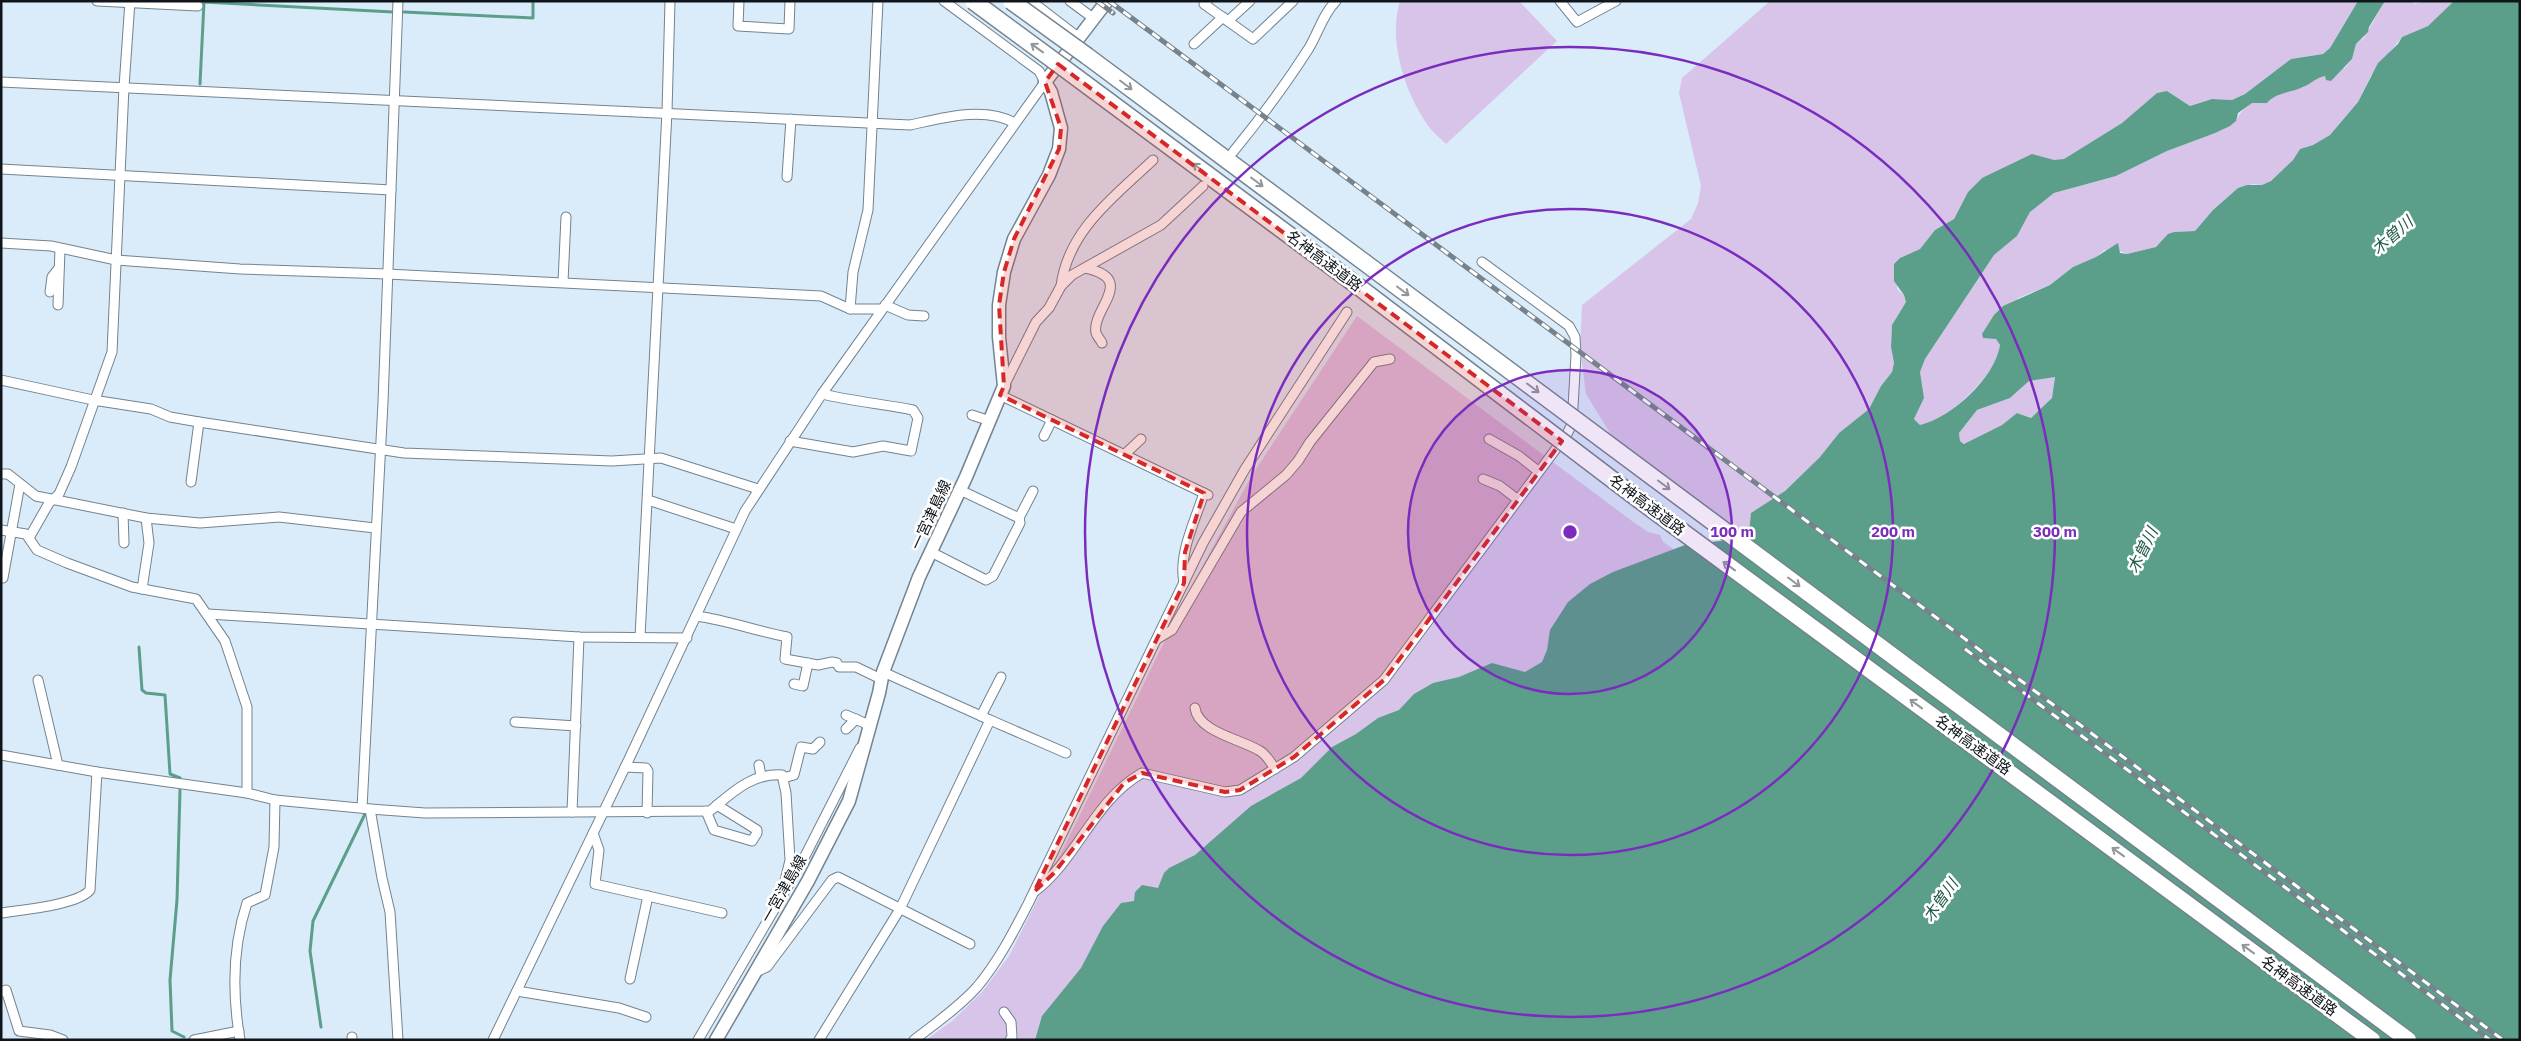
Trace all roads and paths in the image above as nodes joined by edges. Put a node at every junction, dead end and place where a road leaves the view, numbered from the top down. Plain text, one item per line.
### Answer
1 (97, 1) edge
2 (398, 1) edge
3 (670, 1) edge
4 (739, 1) edge
5 (790, 1) edge
6 (878, 1) edge
7 (944, 1) edge
8 (973, 1) edge
9 (1011, 1) edge
10 (1030, 1) edge
11 (1107, 1) edge
12 (1250, 1) edge
13 (1294, 1) edge
14 (1336, 1) edge
15 (1560, 1) edge
16 (1616, 1) edge
17 (130, 2) edge
18 (1071, 2) edge
19 (1202, 2) edge
20 (198, 6) dead end
21 (1093, 18) junction
22 (1225, 19) junction
23 (1078, 37) junction
24 (1194, 44) dead end
25 (1, 82) edge
26 (1045, 82) junction
27 (124, 87) junction
28 (396, 102) junction
29 (667, 112) junction
30 (791, 119) junction
31 (873, 123) junction
32 (1015, 123) junction
33 (1233, 152) dead end
34 (1153, 160) dead end
35 (1, 169) edge
36 (120, 174) junction
37 (787, 177) dead end
38 (1203, 186) dead end
39 (391, 190) junction
40 (566, 218) dead end
41 (1, 243) edge
42 (60, 249) junction
43 (116, 260) junction
44 (1482, 262) dead end
45 (59, 267) junction
46 (1085, 268) junction
47 (387, 274) junction
48 (563, 282) junction
49 (1061, 286) junction
50 (657, 287) junction
51 (50, 292) dead end
52 (58, 305) dead end
53 (884, 307) junction
54 (850, 309) junction
55 (1347, 312) dead end
56 (924, 316) dead end
57 (1102, 342) dead end
58 (1390, 359) dead end
59 (1, 380) edge
60 (1002, 391) junction
61 (822, 394) junction
62 (93, 400) junction
63 (972, 415) dead end
64 (1052, 420) junction
65 (990, 421) junction
66 (199, 422) junction
67 (1044, 436) dead end
68 (1141, 439) dead end
69 (1489, 439) dead end
70 (790, 441) junction
71 (380, 449) junction
72 (1124, 455) junction
73 (650, 459) junction
74 (1538, 471) junction
75 (1, 474) edge
76 (1483, 479) dead end
77 (191, 482) dead end
78 (20, 484) junction
79 (758, 489) junction
80 (960, 490) junction
81 (1033, 491) dead end
82 (53, 499) junction
83 (1517, 499) junction
84 (648, 500) junction
85 (123, 512) junction
86 (146, 518) junction
87 (1019, 518) junction
88 (375, 528) junction
89 (736, 529) junction
90 (1, 530) edge
91 (12, 532) junction
92 (29, 538) junction
93 (124, 542) dead end
94 (932, 552) junction
95 (2, 578) dead end
96 (1184, 583) junction
97 (142, 589) junction
98 (208, 614) junction
99 (696, 616) junction
100 (370, 624) junction
101 (579, 637) junction
102 (640, 637) junction
103 (687, 638) junction
104 (1156, 639) junction
105 (808, 663) junction
106 (882, 675) junction
107 (1001, 677) dead end
108 (38, 680) dead end
109 (794, 684) dead end
110 (1195, 708) dead end
111 (846, 715) dead end
112 (986, 718) junction
113 (856, 719) junction
114 (515, 722) dead end
115 (869, 725) junction
116 (576, 726) junction
117 (846, 729) dead end
118 (865, 739) junction
119 (820, 742) dead end
120 (1066, 753) dead end
121 (1, 755) edge
122 (58, 765) junction
123 (760, 765) dead end
124 (625, 767) junction
125 (1275, 768) junction
126 (97, 772) junction
127 (761, 776) junction
128 (783, 778) junction
129 (246, 793) junction
130 (275, 800) junction
131 (717, 805) junction
132 (366, 808) junction
133 (572, 812) junction
134 (647, 812) junction
135 (706, 812) junction
136 (603, 813) junction
137 (593, 833) junction
138 (786, 888) junction
139 (1034, 892) junction
140 (648, 896) junction
141 (900, 909) junction
142 (1, 913) edge
143 (722, 913) dead end
144 (970, 944) dead end
145 (754, 973) junction
146 (630, 979) dead end
147 (517, 991) junction
148 (1, 992) edge
149 (1004, 1012) dead end
150 (646, 1017) dead end
151 (240, 1035) edge
152 (63, 1040) edge
153 (194, 1040) edge
154 (398, 1040) edge
155 (493, 1040) edge
156 (698, 1040) edge
157 (716, 1040) edge
158 (819, 1040) edge
159 (914, 1040) edge
160 (1010, 1040) edge
161 (2372, 1040) edge
162 (2408, 1040) edge

1 - 17 street
2 - 28 street
3 - 29 street
4 - 5 street
6 - 31 street
7 - 26 street
161 -> 8 highway, 名神高速道路, bridge
9 -> 162 highway, 名神高速道路, bridge
10 - 23 street
11 - 21 main road
12 - 22 street
13 - 22 street
14 - 33 street
15 - 16 street
17 - 20 street
17 - 27 street
18 - 21 street
19 - 22 street
21 - 23 main road
22 - 24 street
23 - 26 main road
25 - 27 street
26 - 32 street
26 - 60 main road, 一宮津島線
27 - 28 street
27 - 36 street
28 - 29 street
28 - 39 street
29 - 30 street
29 - 50 street
30 - 31 street
30 - 37 street
31 - 32 street
31 - 54 street
32 - 53 street
34 - 49 street
35 - 36 street
36 - 39 street
36 - 43 street
38 - 46 street
39 - 47 street
40 - 48 street
41 - 42 street
42 - 43 street
42 - 45 street
43 - 47 street
43 - 62 street
44 - 74 street
45 - 51 street
45 - 52 street
46 - 49 street
46 - 57 street
47 - 48 street
47 - 71 street
48 - 50 street
49 - 60 street
50 - 54 street
50 - 73 street
53 - 54 street
53 - 56 street
53 - 61 street
55 - 96 street
58 - 104 street
59 - 62 street
60 - 64 street
60 - 65 main road, 一宮津島線
61 - 70 street
61 - 70 street
62 - 66 street
62 - 82 street
63 - 65 street
64 - 67 street
64 - 72 street
65 - 80 main road, 一宮津島線
66 - 71 street
66 - 77 street
68 - 72 street
69 - 74 street
70 - 79 street
71 - 73 street
71 - 88 street
72 - 96 street
73 - 79 street
73 - 84 street
74 - 83 street
75 - 78 street
76 - 83 street
78 - 82 street
78 - 91 street
79 - 89 street
80 - 87 street
80 - 94 main road, 一宮津島線
81 - 87 street
82 - 85 street
82 - 92 street
83 - 125 street
84 - 89 street
84 - 102 street
85 - 86 street
85 - 93 street
86 - 88 street
86 - 97 street
87 - 94 street
88 - 100 street
89 - 99 street
90 - 91 street
91 - 92 street
91 - 95 street
92 - 97 street
94 - 106 main road, 一宮津島線
96 - 104 street
97 - 98 street
98 - 100 street
98 - 129 street
99 - 103 street
99 - 105 street
100 - 101 street
100 - 132 street
101 - 102 street
101 - 116 street
102 - 103 street
103 - 124 street
104 - 139 street
105 - 106 street
105 - 109 street
106 - 112 street
106 - 115 main road, 一宮津島線
107 - 112 street
108 - 122 street
110 - 125 street
111 - 113 street
112 - 120 street
112 - 141 street
113 - 115 street
113 - 117 street
114 - 116 street
115 - 118 main road, 一宮津島線
116 - 133 street
118 - 138 street
118 - 145 main road, 一宮津島線
119 - 128 street
121 - 122 street
122 - 126 street
123 - 127 street
124 - 134 street
124 - 136 street
125 - 139 street
126 - 129 street
126 - 142 street
127 - 128 street
127 - 131 street
128 - 138 street
129 - 130 street
130 - 132 street
130 - 151 street
131 - 135 street
131 - 135 street
132 - 133 street
132 - 154 street
133 - 136 street
134 - 135 street
134 - 136 street
136 - 137 street
137 - 140 street
137 - 147 street
138 - 156 street
139 - 159 street
140 - 143 street
140 - 146 street
141 - 144 street
141 - 145 street
141 - 158 street
145 - 157 main road, 一宮津島線
147 - 150 street
147 - 155 street
148 - 152 street
149 - 160 street
151 - 153 street

